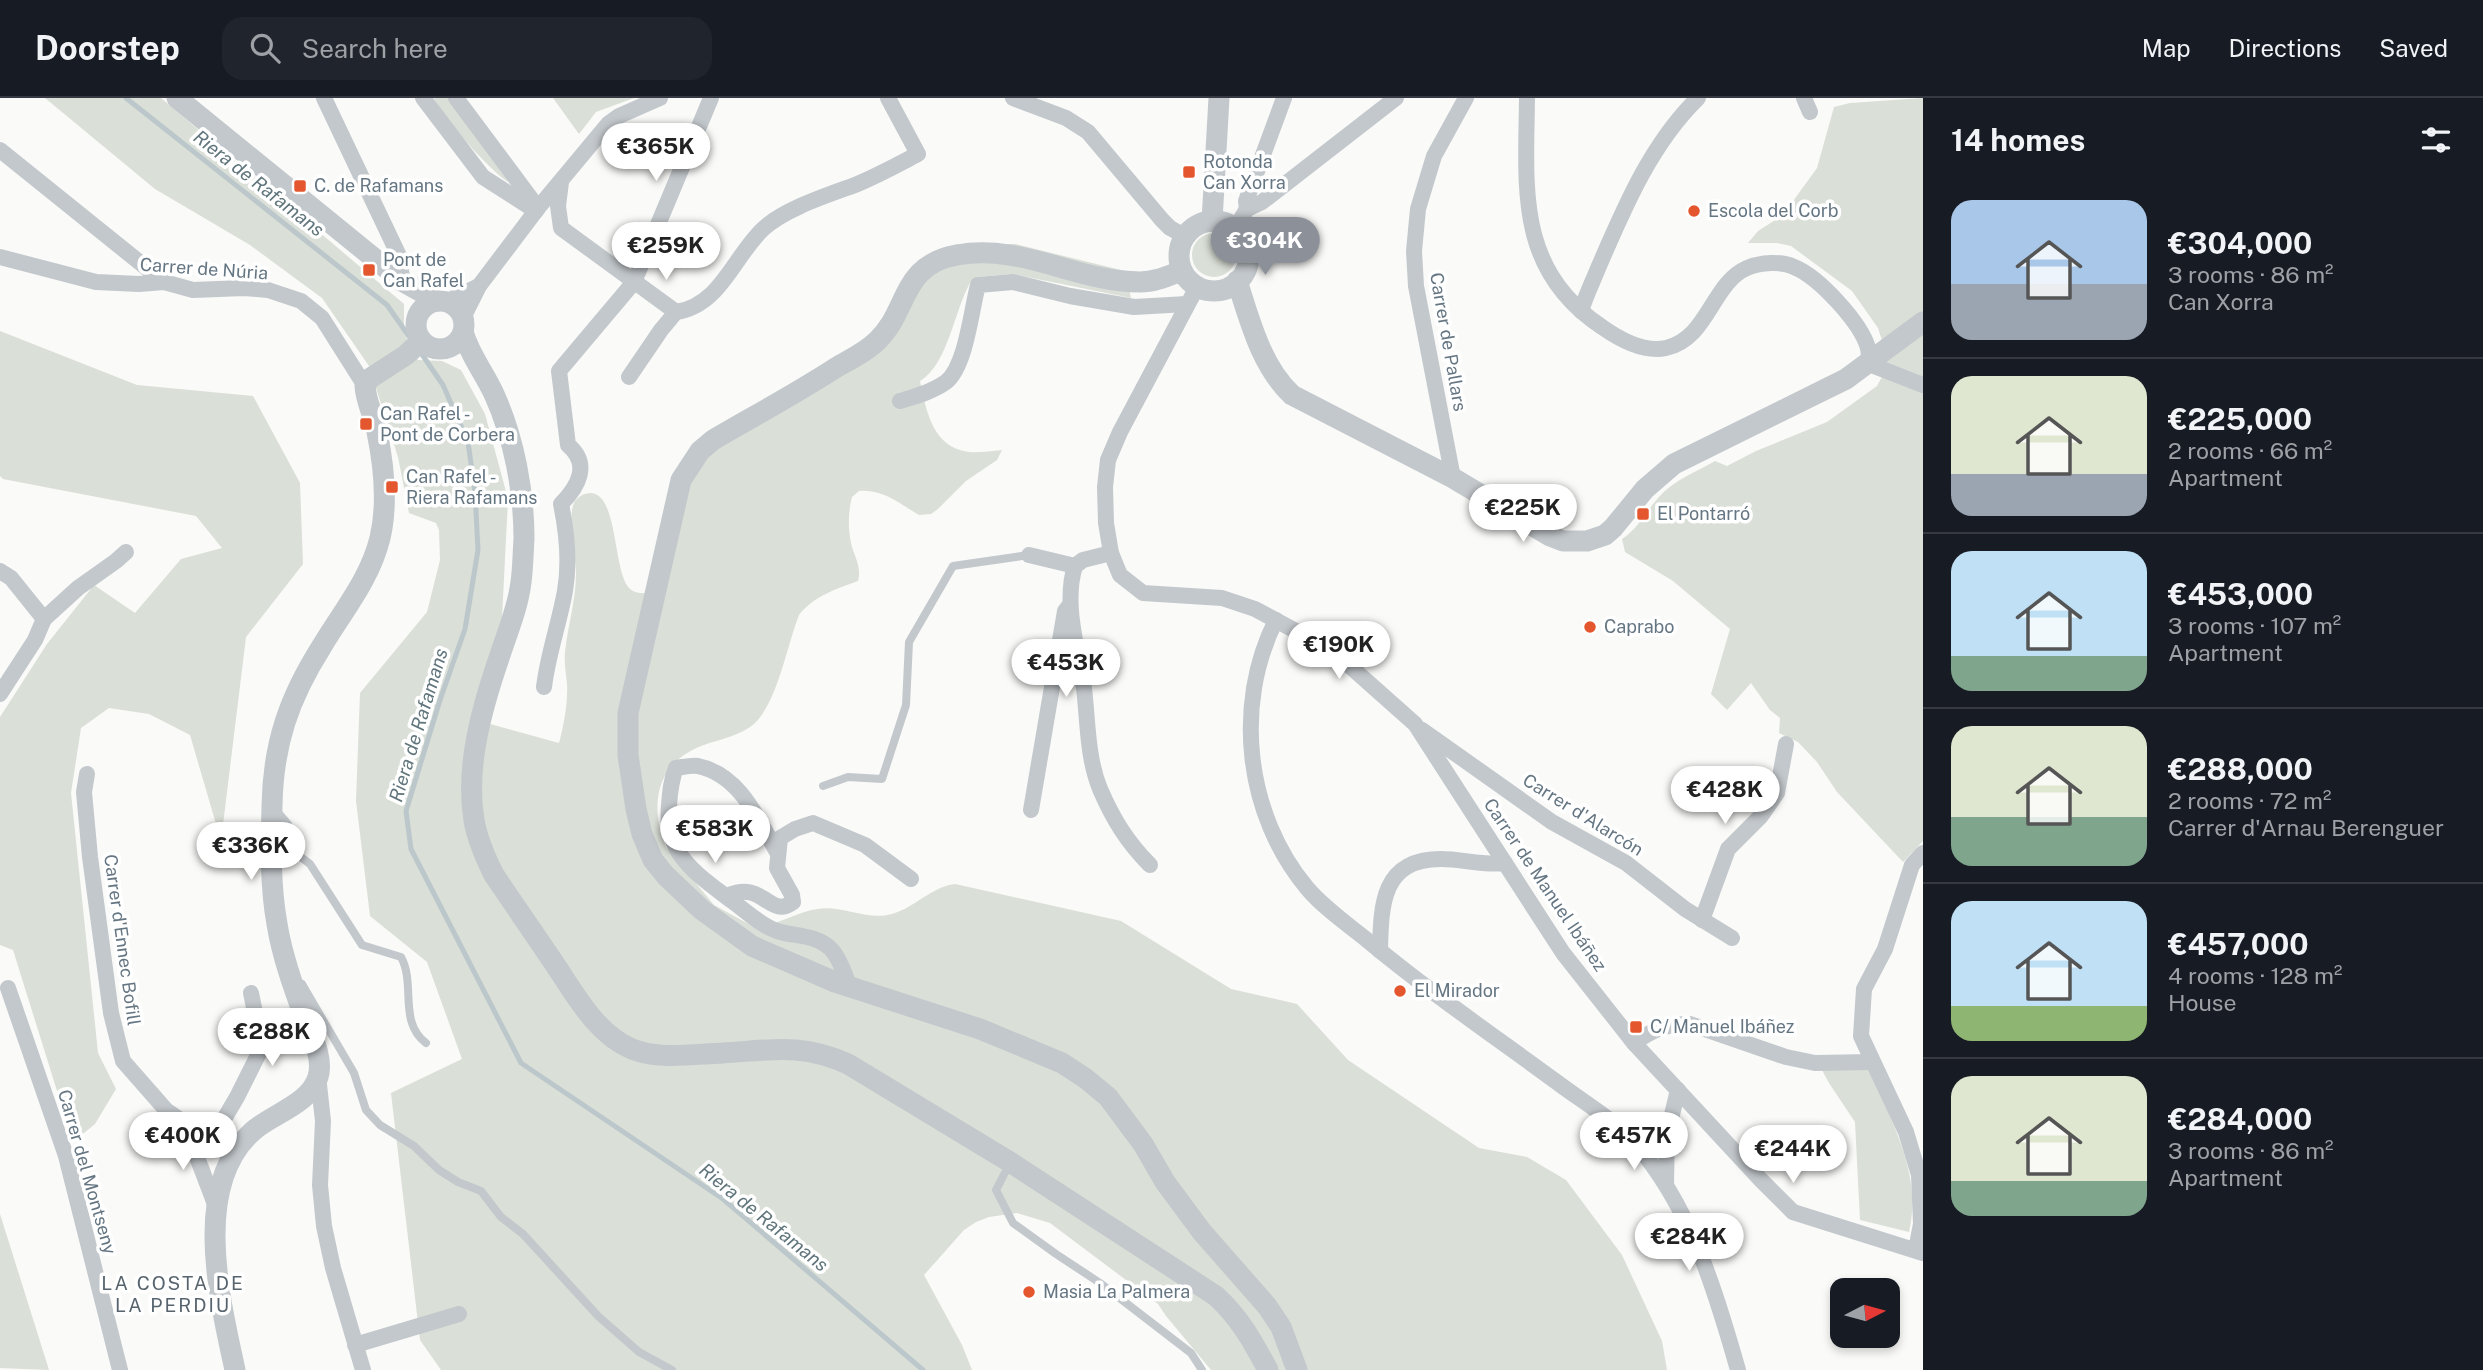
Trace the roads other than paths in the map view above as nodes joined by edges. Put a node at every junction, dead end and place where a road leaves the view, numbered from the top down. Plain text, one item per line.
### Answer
1 (177, 98) edge
2 (324, 98) edge
3 (423, 98) edge
4 (456, 98) edge
5 (660, 98) edge
6 (711, 98) edge
7 (888, 98) edge
8 (1013, 98) edge
9 (1219, 98) edge
10 (1284, 98) edge
11 (1396, 98) edge
12 (1466, 98) edge
13 (1527, 98) edge
14 (1698, 98) edge
15 (0, 150) edge
16 (561, 182) junction
17 (1249, 208) junction
18 (537, 209) junction
19 (1212, 221) junction
20 (1185, 236) junction
21 (0, 257) edge
22 (1181, 271) junction
23 (402, 281) junction
24 (164, 282) junction
25 (634, 282) junction
26 (1237, 282) junction
27 (479, 286) junction
28 (1192, 296) junction
29 (442, 301) junction
30 (1581, 311) junction
31 (676, 313) junction
32 (1923, 322) edge
33 (463, 325) junction
34 (428, 335) junction
35 (474, 361) junction
36 (1869, 364) junction
37 (629, 377) dead end
38 (372, 378) junction
39 (1923, 385) edge
40 (901, 401) dead end
41 (1453, 478) junction
42 (126, 552) dead end
43 (1111, 553) junction
44 (1029, 555) joint
45 (1075, 566) junction
46 (0, 571) edge
47 (1071, 603) junction
48 (44, 620) junction
49 (1276, 620) junction
50 (544, 687) dead end
51 (0, 694) edge
52 (1415, 724) junction
53 (1786, 744) dead end
54 (87, 774) dead end
55 (823, 786) dead end
56 (272, 806) junction
57 (1031, 810) dead end
58 (777, 852) junction
59 (1923, 853) edge
60 (1505, 863) junction
61 (1150, 865) dead end
62 (911, 878) dead end
63 (727, 896) junction
64 (1702, 920) junction
65 (1732, 938) dead end
66 (283, 951) junction
67 (1380, 951) junction
68 (850, 987) junction
69 (8, 988) dead end
70 (251, 993) dead end
71 (426, 1043) dead end
72 (1634, 1043) junction
73 (1872, 1062) junction
74 (318, 1076) junction
75 (1678, 1090) junction
76 (189, 1126) junction
77 (217, 1131) junction
78 (1667, 1135) junction
79 (1632, 1139) junction
80 (233, 1153) junction
81 (1010, 1162) junction
82 (1666, 1183) junction
83 (216, 1207) junction
84 (1919, 1251) edge
85 (459, 1314) dead end
86 (355, 1345) junction
87 (1735, 1362) edge
88 (120, 1370) edge
89 (235, 1370) edge
90 (363, 1370) edge
91 (672, 1370) edge
92 (1202, 1370) edge
93 (1268, 1370) edge
94 (1297, 1370) edge
95 (1749, 1370) edge

1 - 23 street
2 - 23 street
3 - 18 street
4 - 18 street
5 - 16 street
6 - 25 street
7 - 31 street
8 - 20 street
9 - 19 street
10 - 17 street
11 - 17 street
12 - 41 street, Carrer de Pallars
13 - 30 street
14 - 30 street
15 - 24 street
16 - 18 street
16 - 25 street
17 - 19 street
17 - 26 street
18 - 27 street
19 - 20 street
20 - 22 street
21 - 24 street, Carrer de Núria
22 - 28 street
22 - 68 street
23 - 29 street
23 - 34 street
24 - 38 street, Carrer de Núria
25 - 31 street
25 - 50 street
26 - 28 street
26 - 41 street
27 - 29 street
27 - 33 street
28 - 40 street
28 - 43 street
29 - 33 street
29 - 34 street
30 - 36 street
31 - 37 street
32 - 36 street
33 - 34 street
33 - 35 street
34 - 35 street
34 - 38 street
35 - 81 street
36 - 39 street
36 - 41 street
38 - 56 street
42 - 48 street
43 - 45 street
43 - 49 street, Carrer de Manuel Ibáñez
44 - 45 street
44 - 55 lane
45 - 47 street
46 - 48 street
47 - 57 street
47 - 61 street
48 - 51 street
49 - 52 street, Carrer de Manuel Ibáñez
49 - 67 street
52 - 60 street, Carrer de Manuel Ibáñez
52 - 64 street, Carrer d'Alarcón
53 - 64 street
54 - 76 street, Carrer d'Ennec Bofill
56 - 66 street
56 - 71 lane
58 - 62 street
58 - 63 street
58 - 63 street
59 - 73 street
60 - 67 street
60 - 72 street, Carrer de Manuel Ibáñez
63 - 68 street
64 - 65 street, Carrer d'Alarcón
66 - 74 street
66 - 91 lane
67 - 79 street
68 - 94 street
69 - 88 street, Carrer del Montseny
70 - 77 street
72 - 73 street
72 - 75 street, Carrer de Manuel Ibáñez
73 - 84 street
74 - 80 street
74 - 86 street
75 - 78 street
75 - 84 street, Carrer de Manuel Ibáñez
76 - 77 street, Carrer d'Ennec Bofill
76 - 83 street
77 - 80 street
78 - 79 street
78 - 82 street
79 - 82 street
80 - 83 street
81 - 92 lane
81 - 93 street
82 - 87 street
83 - 89 street
85 - 86 street
86 - 90 street
87 - 95 street

